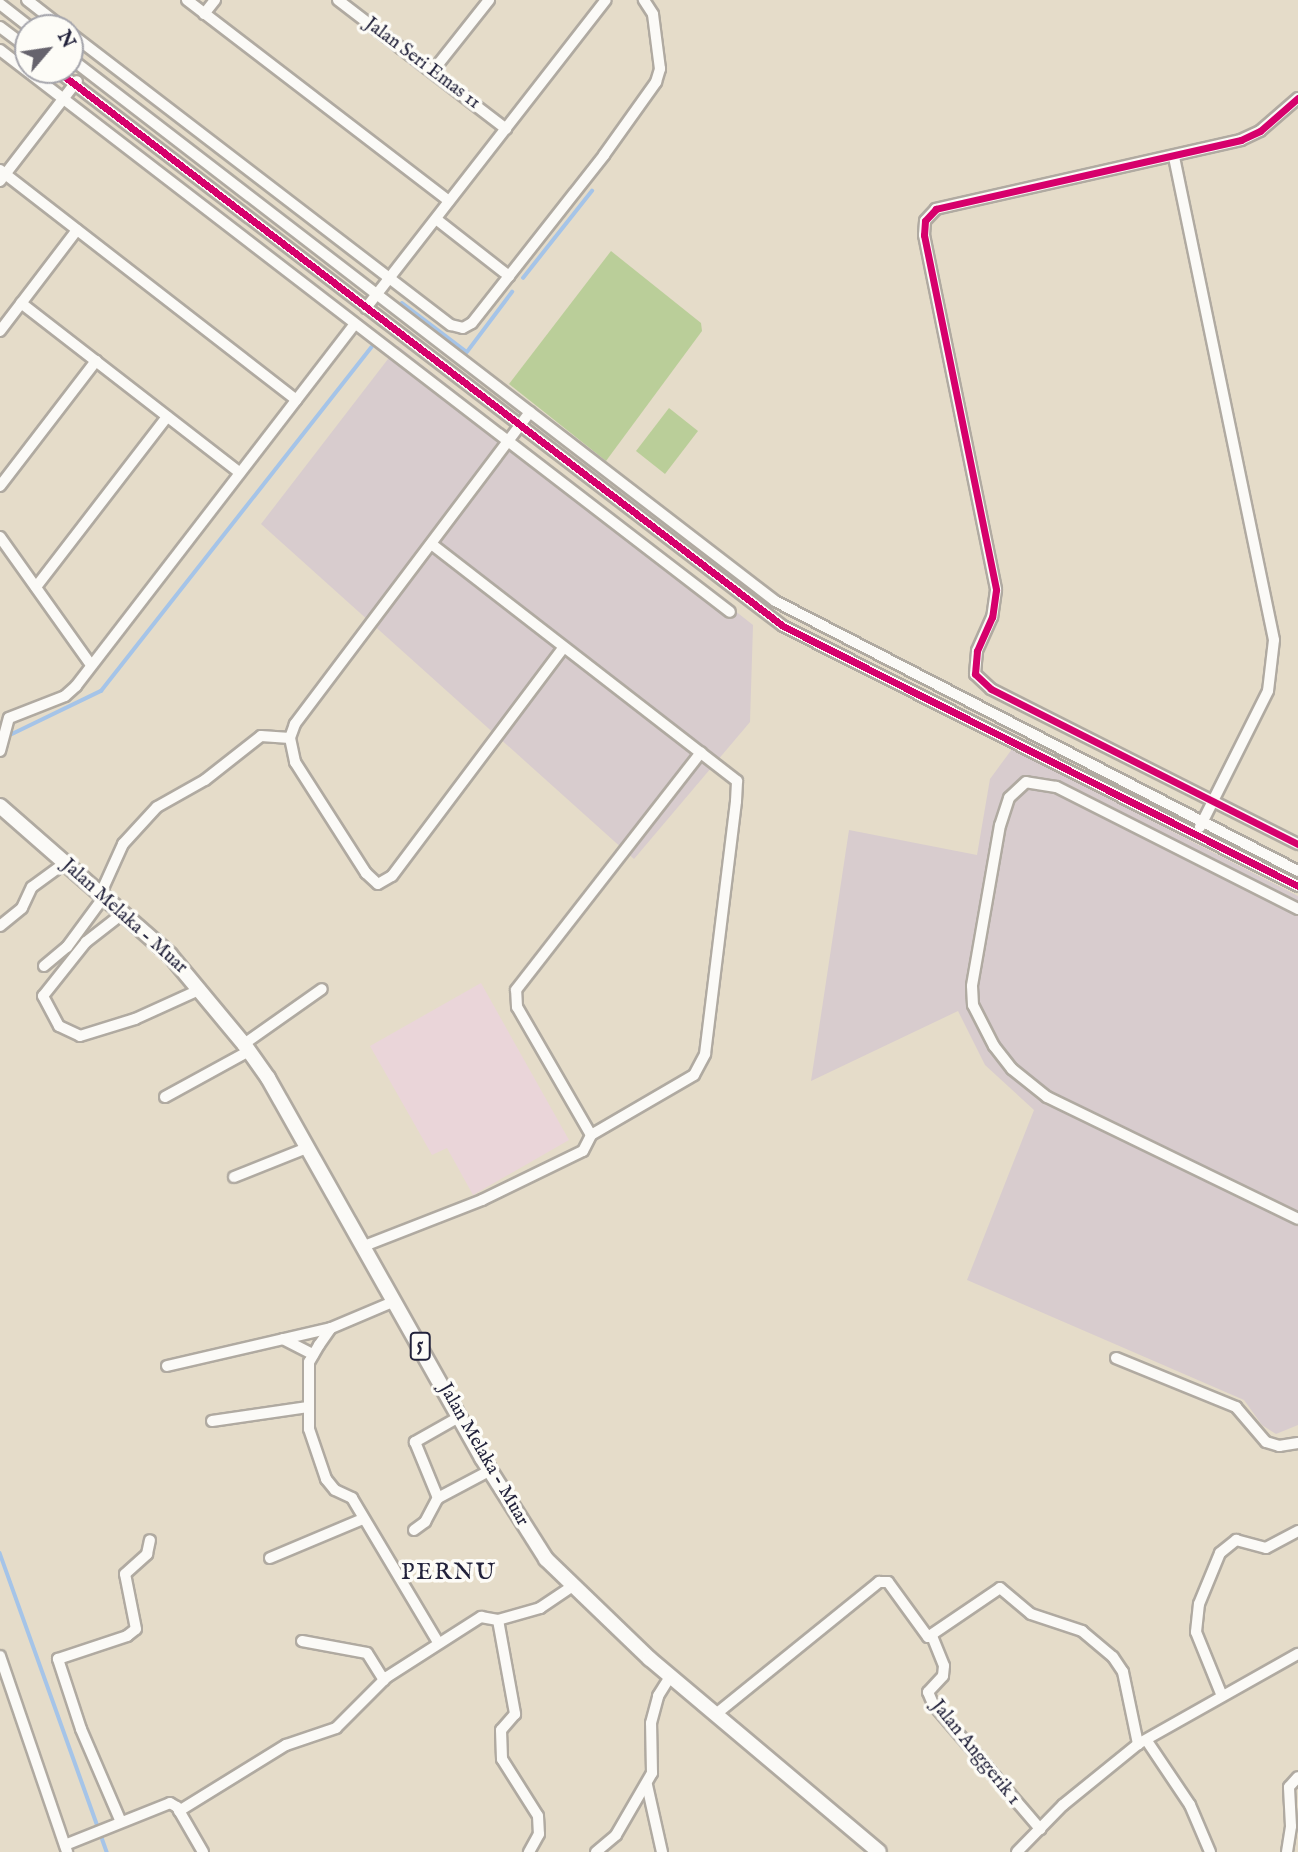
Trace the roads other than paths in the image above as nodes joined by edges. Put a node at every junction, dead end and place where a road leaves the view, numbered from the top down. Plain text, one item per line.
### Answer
1 (27, 0) edge
2 (187, 0) edge
3 (215, 0) edge
4 (338, 0) edge
5 (489, 0) edge
6 (607, 0) edge
7 (644, 0) edge
8 (0, 4) edge
9 (45, 14) edge
10 (204, 14) junction
11 (14, 15) edge
12 (84, 44) edge
13 (0, 50) edge
14 (85, 70) edge
15 (432, 72) junction
16 (75, 84) joint
17 (64, 98) junction
18 (1298, 98) edge
19 (506, 129) junction
20 (1174, 157) junction
21 (2, 175) edge
22 (449, 201) junction
23 (436, 219) junction
24 (77, 230) junction
25 (509, 276) junction
26 (389, 279) junction
27 (377, 294) junction
28 (21, 303) junction
29 (366, 308) junction
30 (355, 324) junction
31 (0, 331) edge
32 (96, 361) junction
33 (296, 400) junction
34 (530, 412) junction
35 (167, 416) junction
36 (520, 426) junction
37 (508, 442) junction
38 (240, 473) junction
39 (0, 486) edge
40 (0, 537) edge
41 (431, 544) junction
42 (36, 587) junction
43 (730, 612) dead end
44 (564, 647) junction
45 (91, 665) junction
46 (290, 738) junction
47 (0, 751) edge
48 (701, 752) junction
49 (1213, 802) junction
50 (1, 810) edge
51 (1203, 822) junction
52 (1196, 835) junction
53 (1298, 844) edge
54 (64, 864) junction
55 (1298, 871) edge
56 (1298, 886) edge
57 (102, 896) junction
58 (1298, 909) edge
59 (122, 914) junction
60 (0, 926) edge
61 (44, 966) dead end
62 (201, 989) junction
63 (322, 989) dead end
64 (246, 1047) junction
65 (165, 1097) dead end
66 (591, 1135) junction
67 (307, 1148) junction
68 (234, 1177) dead end
69 (1298, 1219) edge
70 (364, 1246) junction
71 (395, 1301) junction
72 (331, 1328) junction
73 (283, 1339) junction
74 (313, 1354) junction
75 (1116, 1358) dead end
76 (167, 1366) dead end
77 (308, 1407) junction
78 (459, 1417) junction
79 (212, 1421) dead end
80 (1298, 1443) edge
81 (489, 1471) junction
82 (438, 1498) junction
83 (363, 1519) junction
84 (414, 1530) dead end
85 (1296, 1535) edge
86 (149, 1539) dead end
87 (270, 1558) dead end
88 (565, 1593) junction
89 (498, 1620) junction
90 (932, 1636) junction
91 (302, 1641) dead end
92 (438, 1642) junction
93 (1298, 1654) edge
94 (0, 1656) edge
95 (670, 1676) junction
96 (384, 1680) junction
97 (1222, 1696) junction
98 (716, 1714) junction
99 (1143, 1743) junction
100 (1298, 1777) edge
101 (647, 1785) junction
102 (179, 1811) junction
103 (116, 1824) junction
104 (1040, 1829) junction
105 (66, 1848) edge
106 (203, 1852) edge
107 (529, 1852) edge
108 (596, 1852) edge
109 (662, 1852) edge
110 (878, 1852) edge
111 (1017, 1852) edge
112 (1210, 1852) edge
113 (1287, 1852) edge

1 - 9 street
2 - 10 street
3 - 10 street
4 - 15 street, Jalan Seri Emas 11
5 - 15 street
6 - 19 street
7 - 25 street
8 - 11 street
10 - 22 street
12 - 26 street
13 - 17 street
14 - 27 street
15 - 19 street, Jalan Seri Emas 11
16 - 17 street
16 - 29 street
17 - 21 street
17 - 30 street
18 - 20 street
19 - 22 street
20 - 49 street
20 - 49 street
21 - 24 street
22 - 23 street
23 - 25 street
23 - 26 street
24 - 28 street
24 - 33 street
25 - 26 street
26 - 27 street
27 - 29 street
27 - 34 street
28 - 31 street
28 - 32 street
29 - 36 street
30 - 33 street
30 - 37 street
32 - 35 street
32 - 39 street
33 - 38 street
34 - 36 street
34 - 51 street
35 - 38 street
35 - 42 street
36 - 37 street
36 - 52 street
37 - 41 street
37 - 43 street
38 - 45 street
40 - 42 street
41 - 44 street
41 - 46 street
42 - 45 street
44 - 46 street
44 - 48 street
45 - 47 street
46 - 57 street
48 - 66 street
48 - 66 street
49 - 51 street
49 - 53 street
50 - 54 main road, Jalan Melaka - Muar / 5
51 - 52 street
51 - 55 street
52 - 56 street
54 - 57 main road, Jalan Melaka - Muar / 5
54 - 60 street
57 - 59 main road, Jalan Melaka - Muar / 5
57 - 61 street
58 - 69 street
59 - 62 main road, Jalan Melaka - Muar / 5
59 - 62 street
62 - 64 main road, Jalan Melaka - Muar / 5
63 - 64 street
64 - 65 street
64 - 67 main road, Jalan Melaka - Muar / 5
66 - 70 street
67 - 68 street
67 - 70 main road, Jalan Melaka - Muar / 5
70 - 71 main road, Jalan Melaka - Muar / 5
71 - 72 street
71 - 78 main road, Jalan Melaka - Muar / 5
72 - 73 street
72 - 74 street
73 - 74 street
73 - 76 street
74 - 77 street
75 - 80 street
77 - 79 street
77 - 83 street
78 - 81 main road, Jalan Melaka - Muar / 5
78 - 82 street
81 - 82 street
81 - 88 main road, Jalan Melaka - Muar / 5
82 - 84 street
83 - 87 street
83 - 92 street
85 - 97 street
86 - 103 street
88 - 89 street
88 - 95 main road, Jalan Melaka - Muar / 5
89 - 92 street
89 - 107 street
90 - 98 street
90 - 99 street
90 - 104 street, Jalan Anggerik 1
91 - 96 street
92 - 96 street
93 - 97 street
94 - 105 street
95 - 98 main road, Jalan Melaka - Muar / 5
95 - 101 street
96 - 102 street
97 - 99 street
98 - 110 main road, Jalan Melaka - Muar / 5
99 - 104 street
99 - 112 street
100 - 113 street
101 - 108 street
101 - 109 street
102 - 103 street
102 - 106 street
103 - 105 street
104 - 111 street

